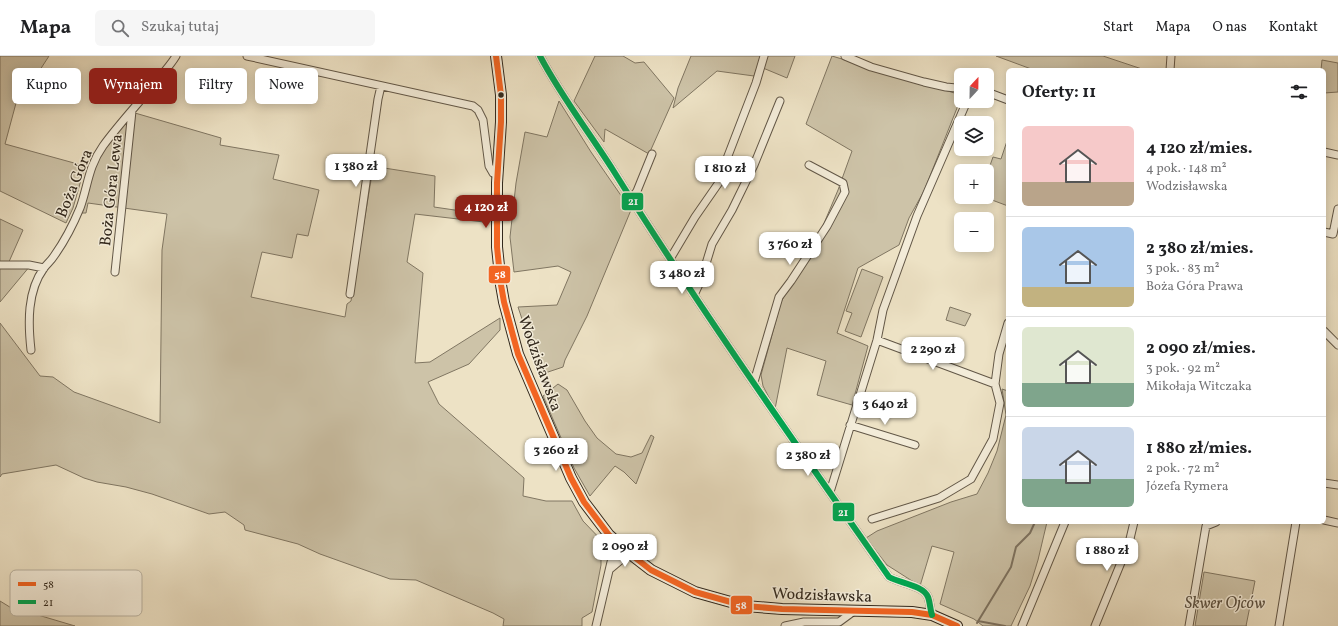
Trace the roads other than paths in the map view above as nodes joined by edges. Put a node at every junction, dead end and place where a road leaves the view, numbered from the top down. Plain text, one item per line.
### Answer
1 (176, 56) edge
2 (247, 56) edge
3 (496, 56) edge
4 (540, 56) edge
5 (764, 56) edge
6 (844, 56) edge
7 (1172, 56) edge
8 (1170, 68) edge
9 (381, 86) junction
10 (954, 88) edge
11 (994, 95) edge
12 (1006, 99) edge
13 (780, 101) dead end
14 (964, 108) edge
15 (132, 111) junction
16 (1326, 152) edge
17 (652, 154) dead end
18 (1338, 154) edge
19 (809, 165) dead end
20 (498, 175) junction
21 (631, 200) junction
22 (1338, 209) edge
23 (1326, 232) edge
24 (670, 259) junction
25 (0, 265) edge
26 (44, 268) junction
27 (115, 272) dead end
28 (350, 294) dead end
29 (694, 295) junction
30 (1006, 330) edge
31 (1326, 334) edge
32 (877, 340) junction
33 (1338, 345) edge
34 (31, 350) dead end
35 (754, 382) junction
36 (995, 384) junction
37 (850, 425) junction
38 (915, 445) dead end
39 (1326, 483) edge
40 (1338, 485) edge
41 (830, 492) junction
42 (872, 519) dead end
43 (1326, 520) edge
44 (1338, 522) edge
45 (1064, 524) edge
46 (1134, 524) edge
47 (1211, 524) edge
48 (1296, 524) edge
49 (620, 545) junction
50 (629, 553) junction
51 (610, 568) junction
52 (854, 611) junction
53 (932, 616) junction
54 (596, 626) edge
55 (785, 626) edge
56 (957, 626) edge
57 (1022, 626) edge
58 (1095, 626) edge
59 (1189, 626) edge
60 (1279, 626) edge

1 - 15 street, Boża Góra
2 - 9 street
3 - 20 main road, Wodzisławska
4 - 21 street
5 - 24 street
6 - 10 street
7 - 8 street
9 - 20 street
9 - 28 street
11 - 12 street
13 - 29 street
14 - 32 street
15 - 26 street, Boża Góra
15 - 27 street, Boża Góra Lewa
16 - 18 street
17 - 21 street
19 - 35 street
20 - 49 main road, Wodzisławska
21 - 24 street
22 - 23 street
24 - 29 street
25 - 26 street
26 - 34 street, Boża Góra
29 - 35 street
30 - 36 street
31 - 33 street
32 - 36 street
32 - 37 street
35 - 41 street
36 - 42 street
37 - 38 street
37 - 41 street
39 - 40 street
41 - 53 street
43 - 44 street
45 - 57 street
46 - 58 street
47 - 59 street
48 - 60 street
49 - 50 main road, Wodzisławska
49 - 51 street
50 - 51 street
50 - 52 main road, Wodzisławska
51 - 54 street
52 - 53 main road, Wodzisławska
52 - 55 street
53 - 56 main road, Wodzisławska

